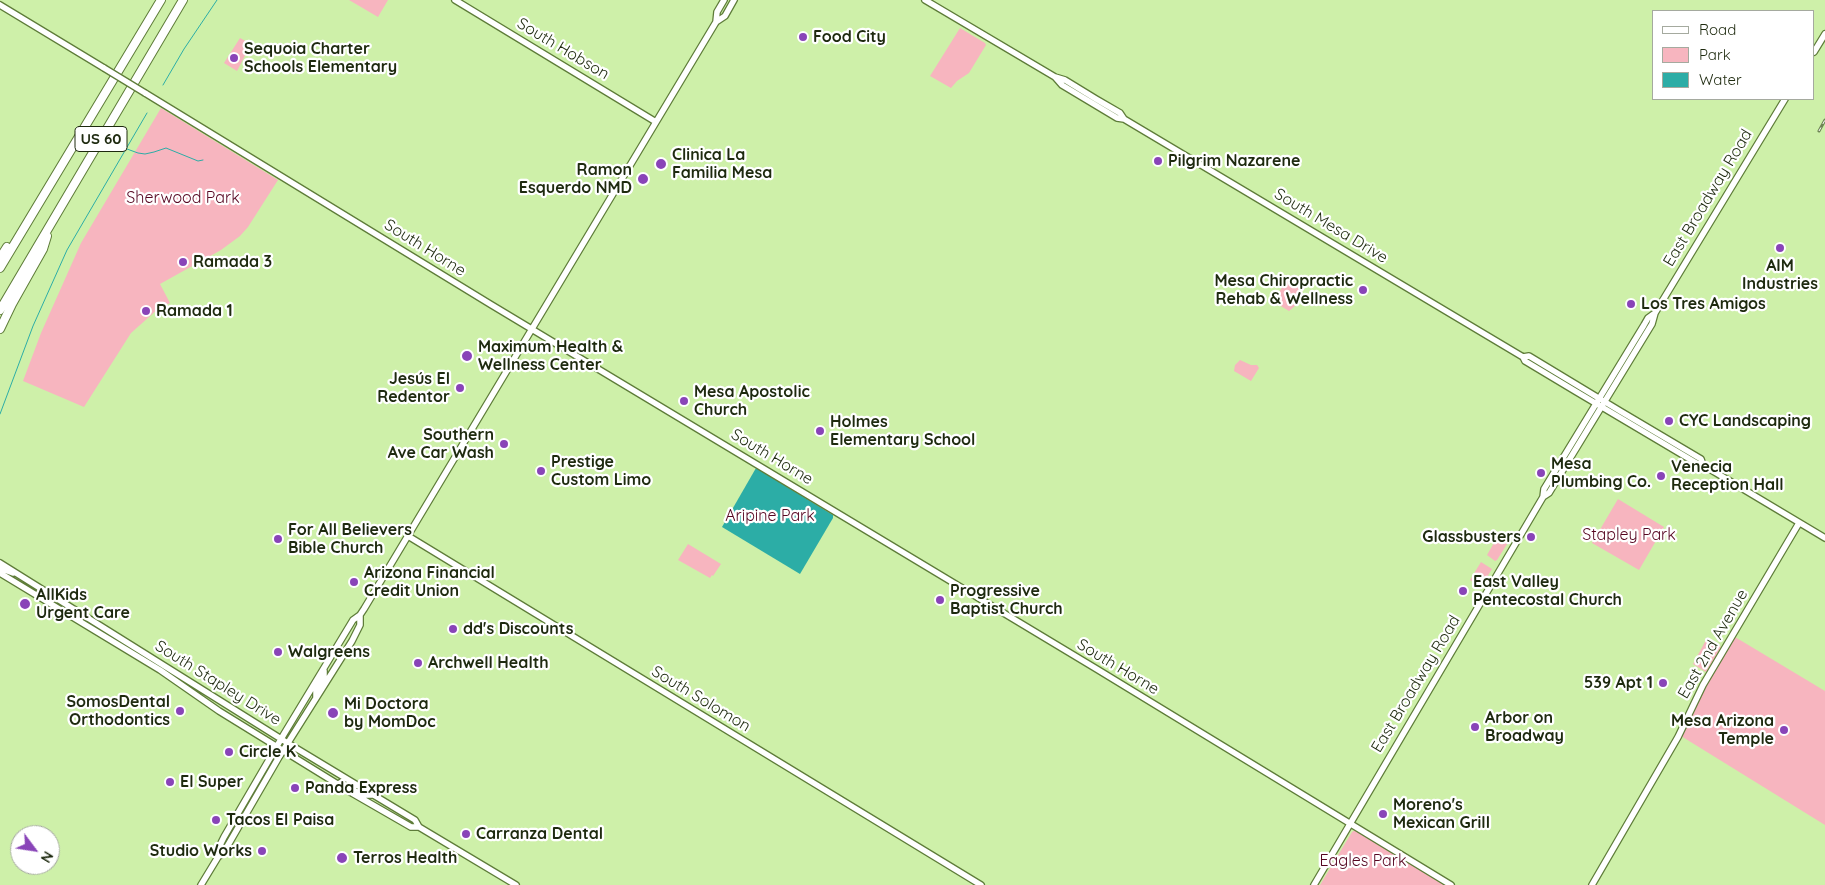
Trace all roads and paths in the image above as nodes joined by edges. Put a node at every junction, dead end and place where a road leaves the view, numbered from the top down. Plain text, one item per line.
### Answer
1 (160, 0) edge
2 (185, 0) edge
3 (455, 0) edge
4 (724, 0) edge
5 (925, 0) edge
6 (733, 1) edge
7 (0, 5) edge
8 (716, 22) junction
9 (1825, 34) edge
10 (1815, 50) edge
11 (1784, 100) edge
12 (656, 122) junction
13 (63, 164) junction
14 (51, 225) junction
15 (0, 258) edge
16 (0, 268) edge
17 (0, 310) edge
18 (0, 329) edge
19 (533, 329) junction
20 (1600, 403) junction
21 (1799, 523) junction
22 (408, 536) junction
23 (1825, 538) edge
24 (0, 564) edge
25 (0, 568) edge
26 (0, 573) edge
27 (15, 573) junction
28 (360, 615) junction
29 (342, 639) junction
30 (323, 670) junction
31 (331, 674) junction
32 (202, 698) junction
33 (316, 699) junction
34 (224, 704) junction
35 (281, 739) junction
36 (288, 744) junction
37 (277, 747) junction
38 (284, 751) junction
39 (335, 782) junction
40 (356, 785) junction
41 (352, 793) junction
42 (373, 795) junction
43 (379, 809) junction
44 (403, 812) junction
45 (236, 817) junction
46 (1350, 824) junction
47 (419, 826) junction
48 (229, 843) junction
49 (218, 856) junction
50 (202, 885) edge
51 (516, 885) edge
52 (981, 885) edge
53 (1314, 885) edge
54 (1451, 885) edge
55 (1592, 885) edge

1 - 13 highway, US 60
2 - 14 highway, US 60
3 - 12 main road, South Hobson
4 - 8 main road
5 - 20 main road, South Mesa Drive
6 - 8 main road
7 - 19 main road, South Horne, bridge
8 - 12 main road
9 - 10 main road
11 - 20 main road, East Broadway Road
12 - 19 main road
13 - 15 highway
13 - 16 highway, US 60
14 - 17 highway, US 60
14 - 18 highway
19 - 22 main road
19 - 46 main road, South Horne
20 - 21 main road, South Mesa Drive
20 - 46 main road, East Broadway Road
21 - 23 main road, South Mesa Drive
21 - 55 main road, East 2nd Avenue
22 - 28 main road
22 - 52 main road, South Solomon
24 - 27 main road, South Stapley Drive
25 - 27 main road
26 - 32 main road, South Stapley Drive
27 - 34 main road, South Stapley Drive
28 - 29 main road
28 - 31 main road
29 - 30 main road
29 - 31 main road
30 - 33 main road
30 - 35 main road
31 - 33 main road
32 - 34 main road
32 - 37 main road, South Stapley Drive
33 - 36 main road
34 - 35 main road, South Stapley Drive
35 - 36 main road, South Stapley Drive
35 - 37 main road
36 - 38 main road
36 - 40 main road, South Stapley Drive
37 - 38 main road, South Stapley Drive
37 - 45 main road
38 - 39 main road, South Stapley Drive
38 - 48 main road
39 - 40 main road
39 - 41 main road, South Stapley Drive
40 - 42 main road, South Stapley Drive
41 - 42 main road
41 - 43 main road, South Stapley Drive
42 - 44 main road, South Stapley Drive
43 - 44 main road
43 - 47 main road, South Stapley Drive
44 - 47 main road, South Stapley Drive
45 - 48 main road
45 - 49 main road
46 - 53 main road, East Broadway Road
46 - 54 main road, South Horne
47 - 51 main road, South Stapley Drive
48 - 49 main road
49 - 50 main road

